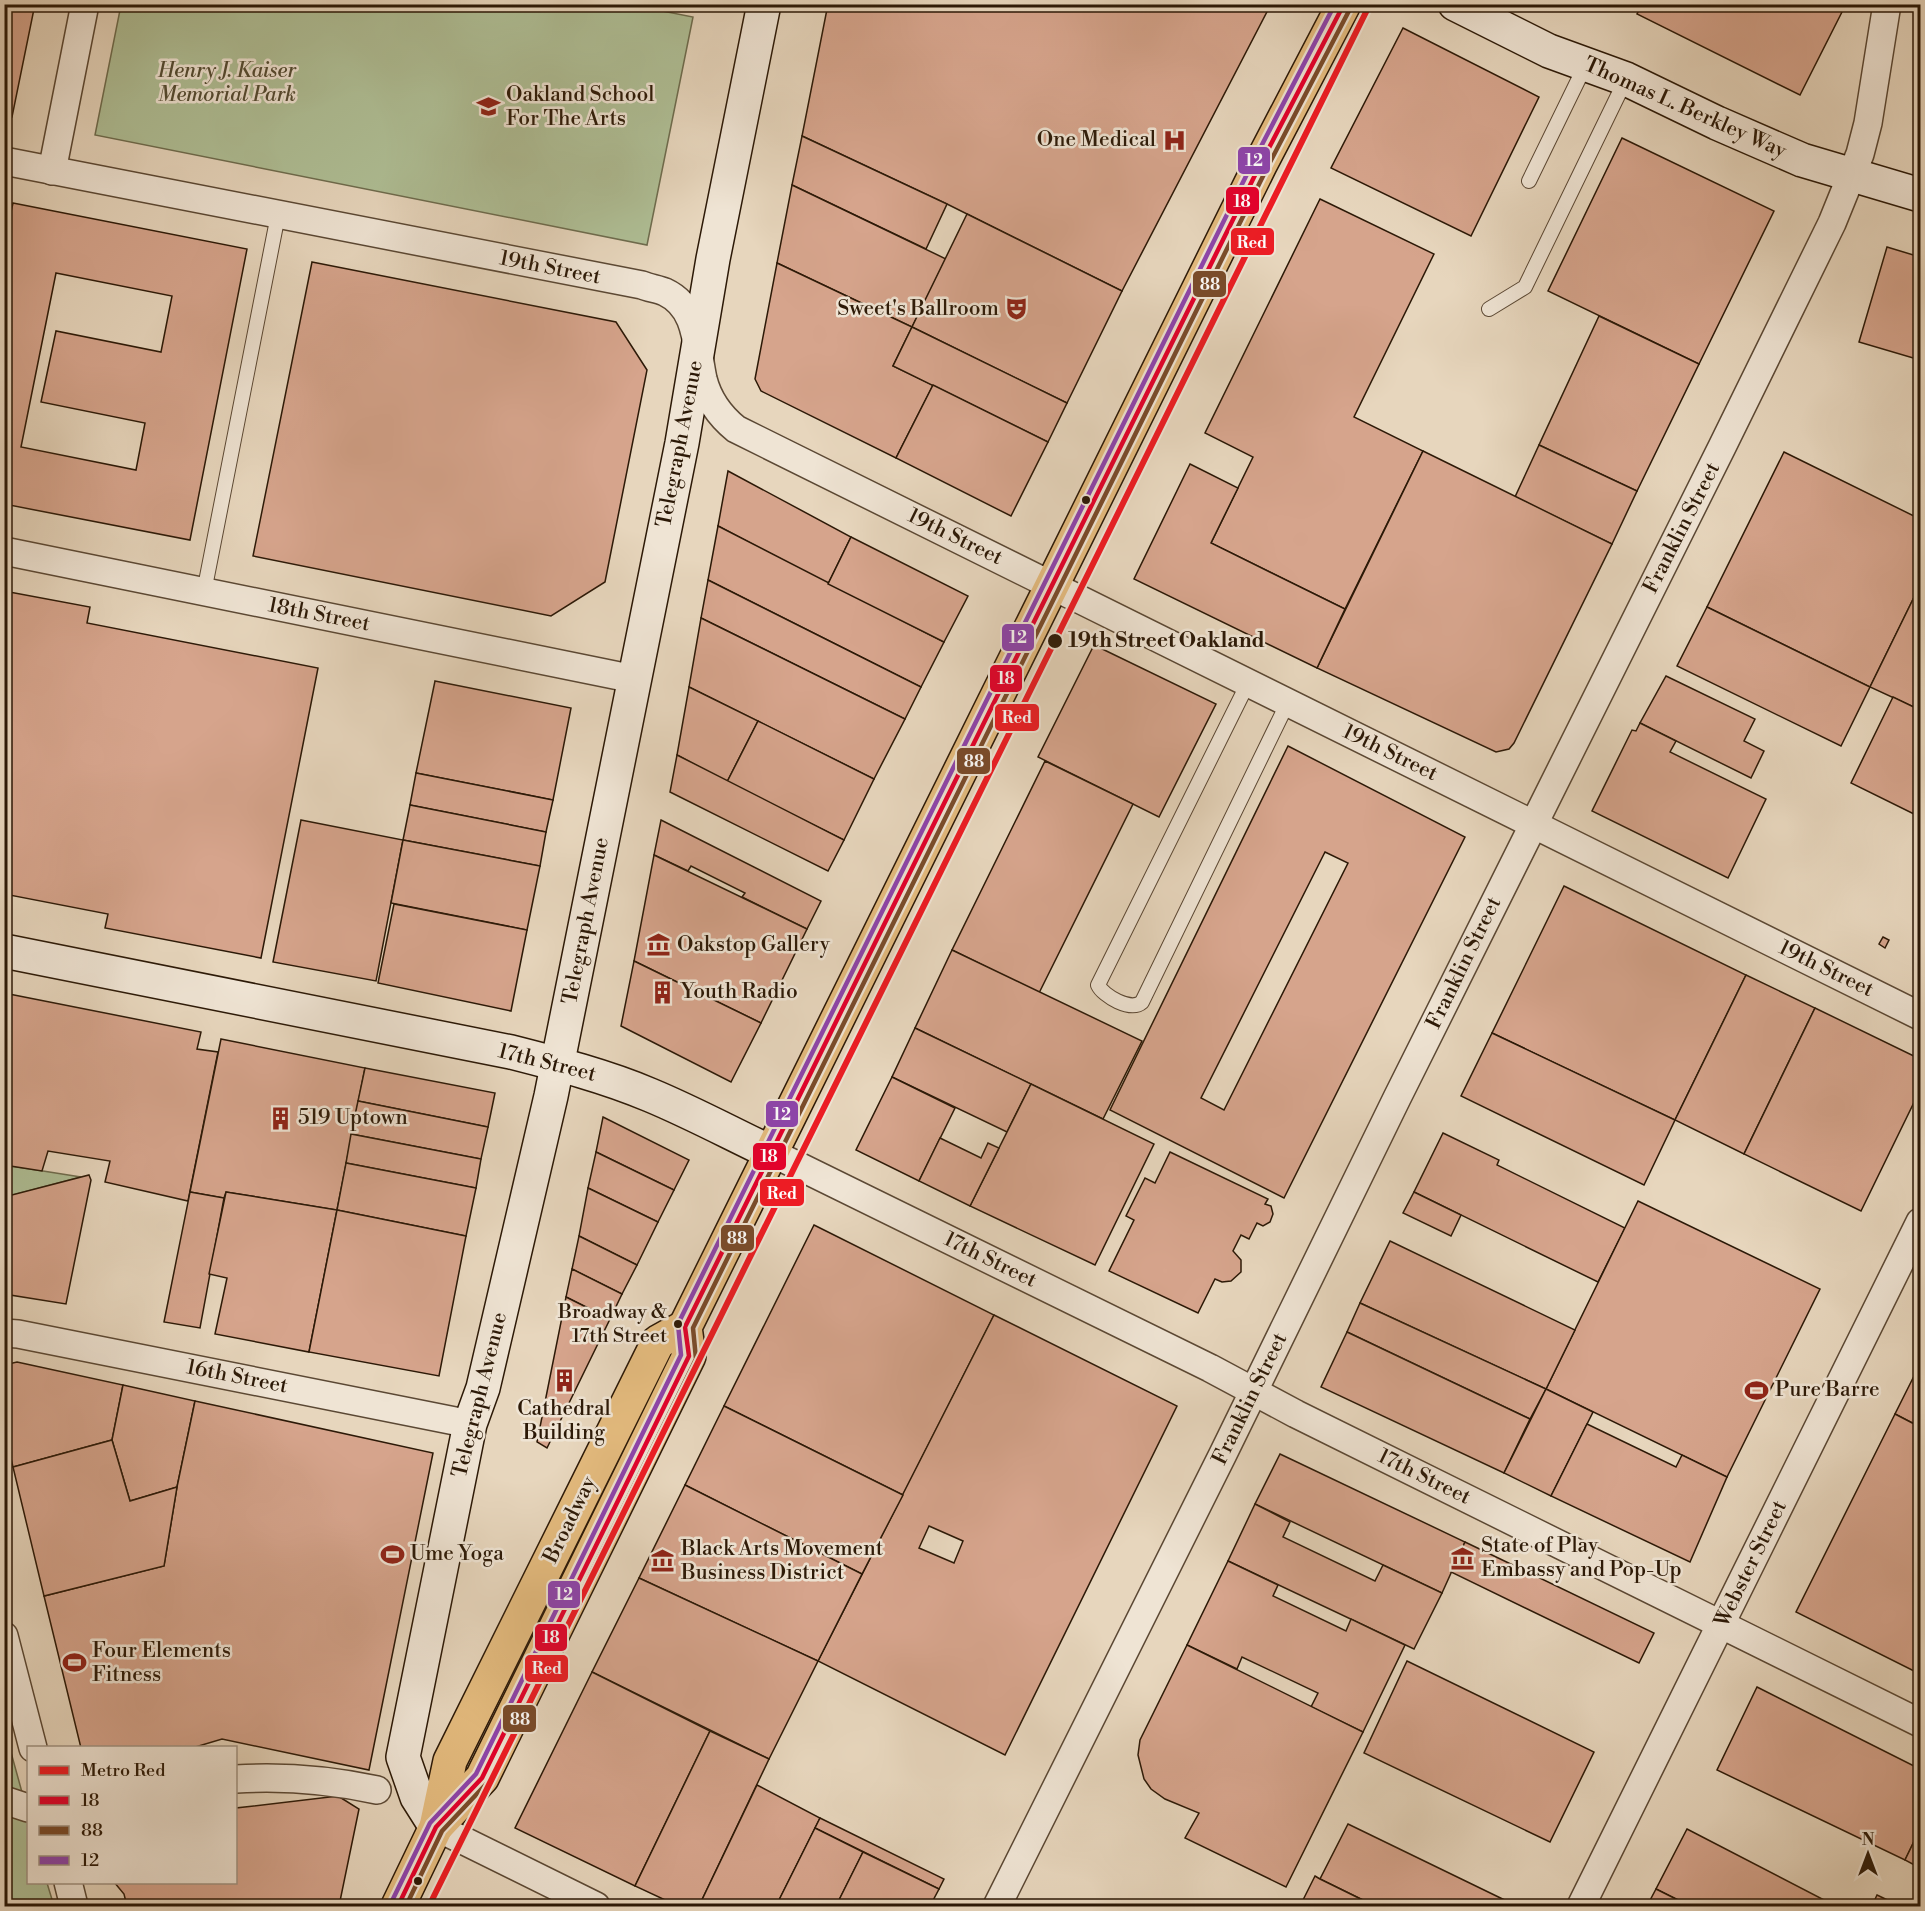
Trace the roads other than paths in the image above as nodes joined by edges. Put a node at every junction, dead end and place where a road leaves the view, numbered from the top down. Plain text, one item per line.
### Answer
1 (85, 4) edge
2 (1344, 4) edge
3 (1455, 4) edge
4 (1887, 4) edge
5 (763, 5) edge
6 (1586, 64) junction
7 (1626, 79) junction
8 (4, 161) edge
9 (52, 171) junction
10 (1852, 176) junction
11 (1529, 181) dead end
12 (1920, 195) edge
13 (278, 215) junction
14 (1489, 309) dead end
15 (698, 348) junction
16 (4, 551) edge
17 (1051, 586) junction
18 (204, 592) junction
19 (634, 679) junction
20 (1248, 683) junction
21 (1288, 702) junction
22 (1534, 824) junction
23 (4, 951) edge
24 (1920, 1016) edge
25 (557, 1063) junction
26 (770, 1152) junction
27 (1920, 1222) edge
28 (4, 1333) edge
29 (1254, 1391) junction
30 (470, 1424) junction
31 (1721, 1624) junction
32 (4, 1636) edge
33 (1920, 1724) edge
34 (32, 1746) edge
35 (237, 1779) edge
36 (377, 1790) dead end
37 (4, 1800) edge
38 (27, 1808) edge
39 (436, 1827) junction
40 (68, 1884) edge
41 (74, 1906) edge
42 (398, 1906) edge
43 (596, 1906) edge
44 (997, 1906) edge
45 (1581, 1906) edge

1 - 9 street
2 - 17 main road, Broadway
3 - 6 main road, Thomas L. Berkley Way
4 - 10 street, Franklin Street
5 - 15 main road, Telegraph Avenue
6 - 7 main road, Thomas L. Berkley Way
6 - 11 lane
7 - 10 main road, Thomas L. Berkley Way
7 - 14 lane
8 - 9 street, 19th Street
9 - 13 street, 19th Street
10 - 12 main road, Thomas L. Berkley Way
10 - 22 street, Franklin Street
13 - 15 street, 19th Street
13 - 18 lane
15 - 17 street, 19th Street
15 - 19 main road, Telegraph Avenue
16 - 18 street, 18th Street
17 - 20 street, 19th Street
17 - 26 main road, Broadway
18 - 19 street, 18th Street
19 - 25 main road, Telegraph Avenue
20 - 21 street, 19th Street
20 - 21 lane
21 - 22 street, 19th Street
22 - 24 street, 19th Street
22 - 29 street, Franklin Street
23 - 25 main road, 17th Street
25 - 26 main road, 17th Street
25 - 30 main road, Telegraph Avenue
26 - 29 street, 17th Street
26 - 39 main road, Broadway
27 - 31 street, Webster Street
28 - 30 street, 16th Street
29 - 31 street, 17th Street
29 - 44 street, Franklin Street
30 - 39 main road, Telegraph Avenue
31 - 33 street, 17th Street
31 - 45 street, Webster Street
32 - 34 street
35 - 36 street
37 - 38 street
39 - 42 main road, Broadway
39 - 43 street
40 - 41 street

